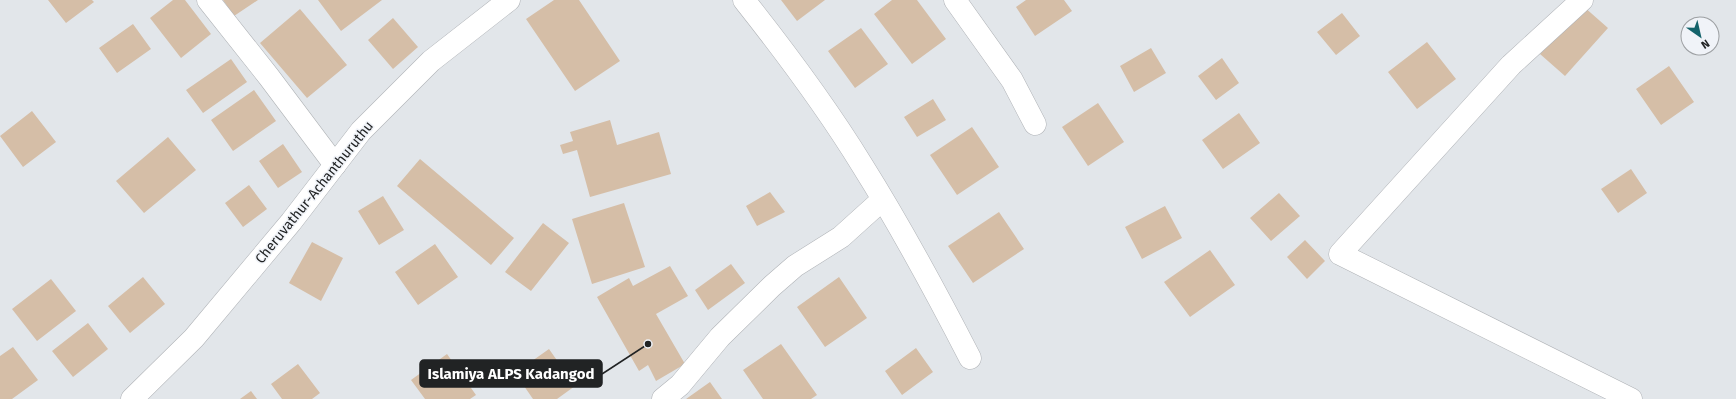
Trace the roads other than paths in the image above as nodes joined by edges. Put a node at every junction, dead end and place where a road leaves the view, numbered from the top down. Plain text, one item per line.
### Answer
1 (208, 0) edge
2 (509, 0) edge
3 (744, 0) edge
4 (955, 0) edge
5 (1582, 0) edge
6 (1036, 124) dead end
7 (335, 165) junction
8 (882, 200) junction
9 (970, 358) dead end
10 (132, 399) edge
11 (663, 399) edge
12 (1631, 399) edge

1 - 7 street
2 - 7 street, Cheruvathur-Achanthuruthu
3 - 8 street
4 - 6 street
5 - 12 street
7 - 10 street, Cheruvathur-Achanthuruthu
8 - 9 street
8 - 11 street

